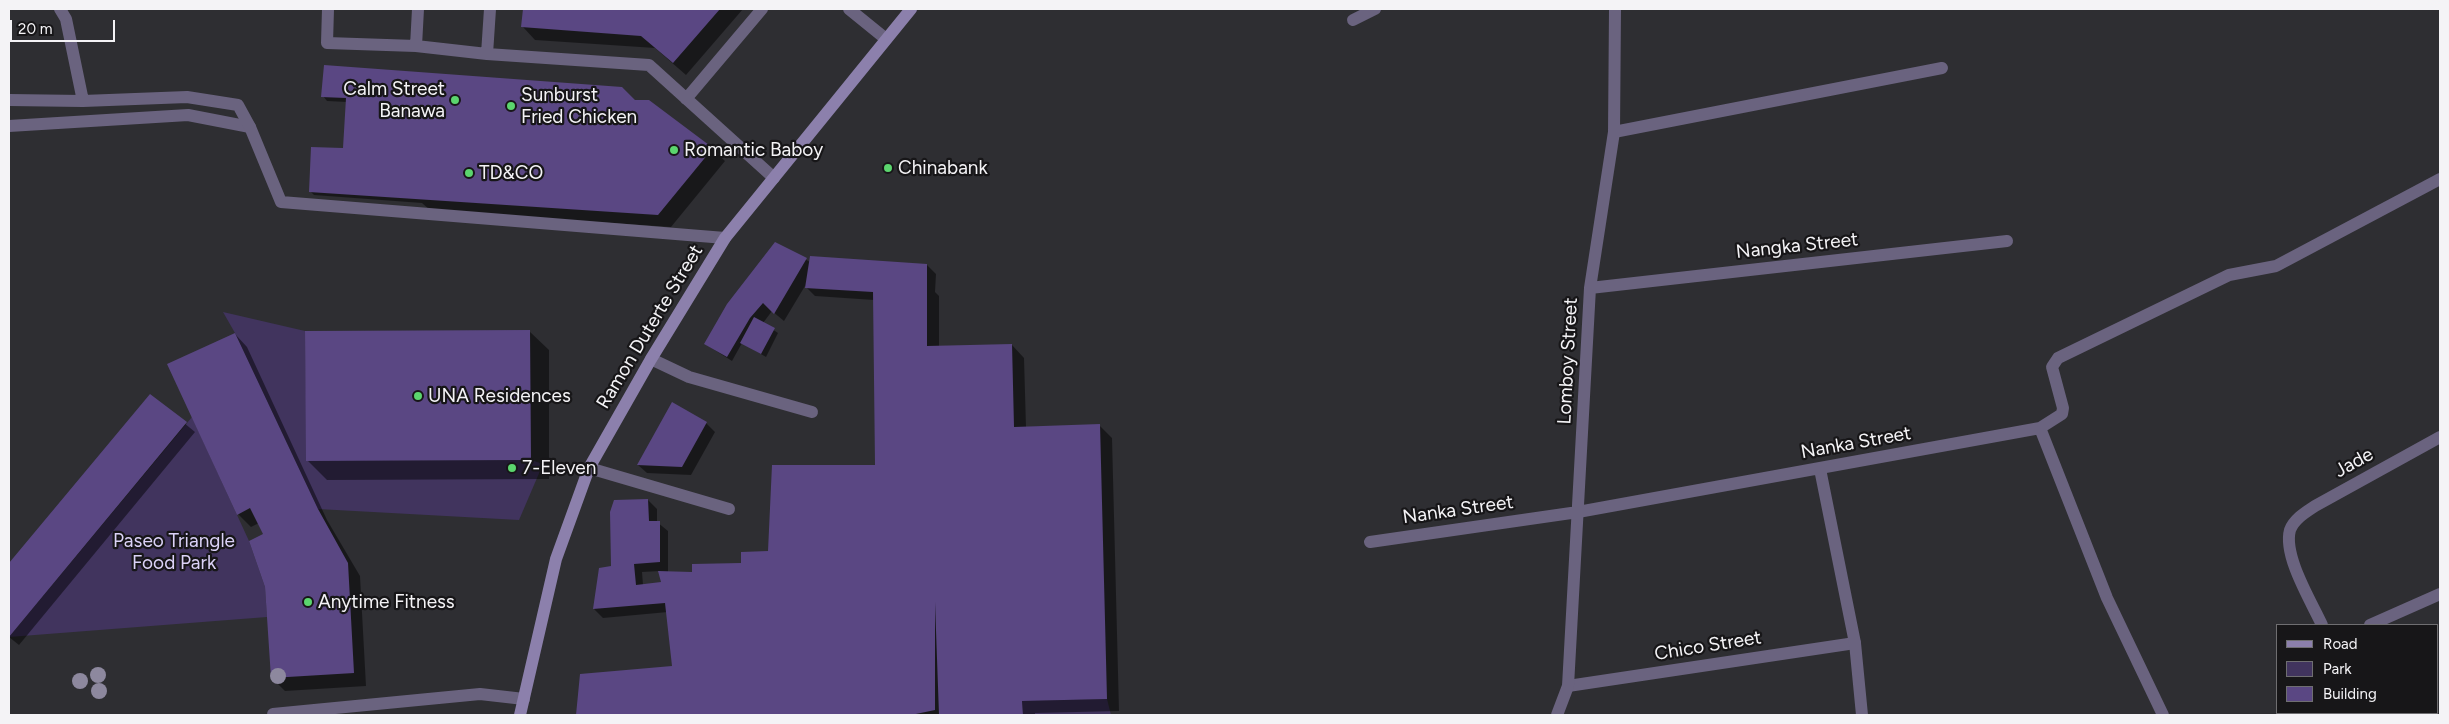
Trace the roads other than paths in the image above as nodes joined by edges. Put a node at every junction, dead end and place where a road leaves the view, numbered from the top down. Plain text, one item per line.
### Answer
1 (60, 9) edge
2 (328, 9) edge
3 (418, 9) edge
4 (490, 9) edge
5 (762, 9) edge
6 (849, 9) edge
7 (911, 9) edge
8 (1375, 9) edge
9 (1615, 9) edge
10 (1353, 20) dead end
11 (886, 39) junction
12 (416, 46) junction
13 (487, 54) junction
14 (1942, 68) dead end
15 (686, 99) junction
16 (9, 100) edge
17 (84, 101) junction
18 (9, 126) edge
19 (250, 127) junction
20 (1614, 132) junction
21 (774, 178) junction
22 (2440, 179) edge
23 (725, 238) junction
24 (2007, 241) dead end
25 (1590, 288) junction
26 (651, 359) junction
27 (812, 412) dead end
28 (2040, 428) junction
29 (2440, 436) edge
30 (589, 468) junction
31 (1820, 469) junction
32 (730, 509) dead end
33 (1578, 512) junction
34 (1370, 542) dead end
35 (2440, 594) edge
36 (2322, 624) edge
37 (2372, 624) edge
38 (1854, 643) junction
39 (1568, 686) junction
40 (524, 699) junction
41 (273, 714) edge
42 (520, 715) edge
43 (1557, 715) edge
44 (1862, 715) edge
45 (2163, 715) edge

1 - 17 street
2 - 12 street
3 - 12 street
4 - 13 street
5 - 15 street
6 - 11 street
7 - 11 main road, Ramon Duterte Street
8 - 10 street
9 - 20 street, Lomboy Street
11 - 21 main road, Ramon Duterte Street
12 - 13 street
13 - 15 street
14 - 20 street
15 - 21 street
16 - 17 street
17 - 19 street
18 - 19 street
19 - 23 street
20 - 25 street, Lomboy Street
21 - 23 main road, Ramon Duterte Street
22 - 28 street
23 - 26 main road, Ramon Duterte Street
24 - 25 street, Nangka Street
25 - 33 street, Lomboy Street
26 - 27 street
26 - 30 main road, Ramon Duterte Street
28 - 31 street, Nanka Street
28 - 45 street
29 - 36 street, Jade
30 - 32 street
30 - 40 main road, Ramon Duterte Street
31 - 33 street, Nanka Street
31 - 38 street
33 - 34 street, Nanka Street
33 - 39 street, Lomboy Street
35 - 37 street
38 - 39 street, Chico Street
38 - 44 street
39 - 43 street, Lomboy Street
40 - 41 street
40 - 42 main road, Ramon Duterte Street

